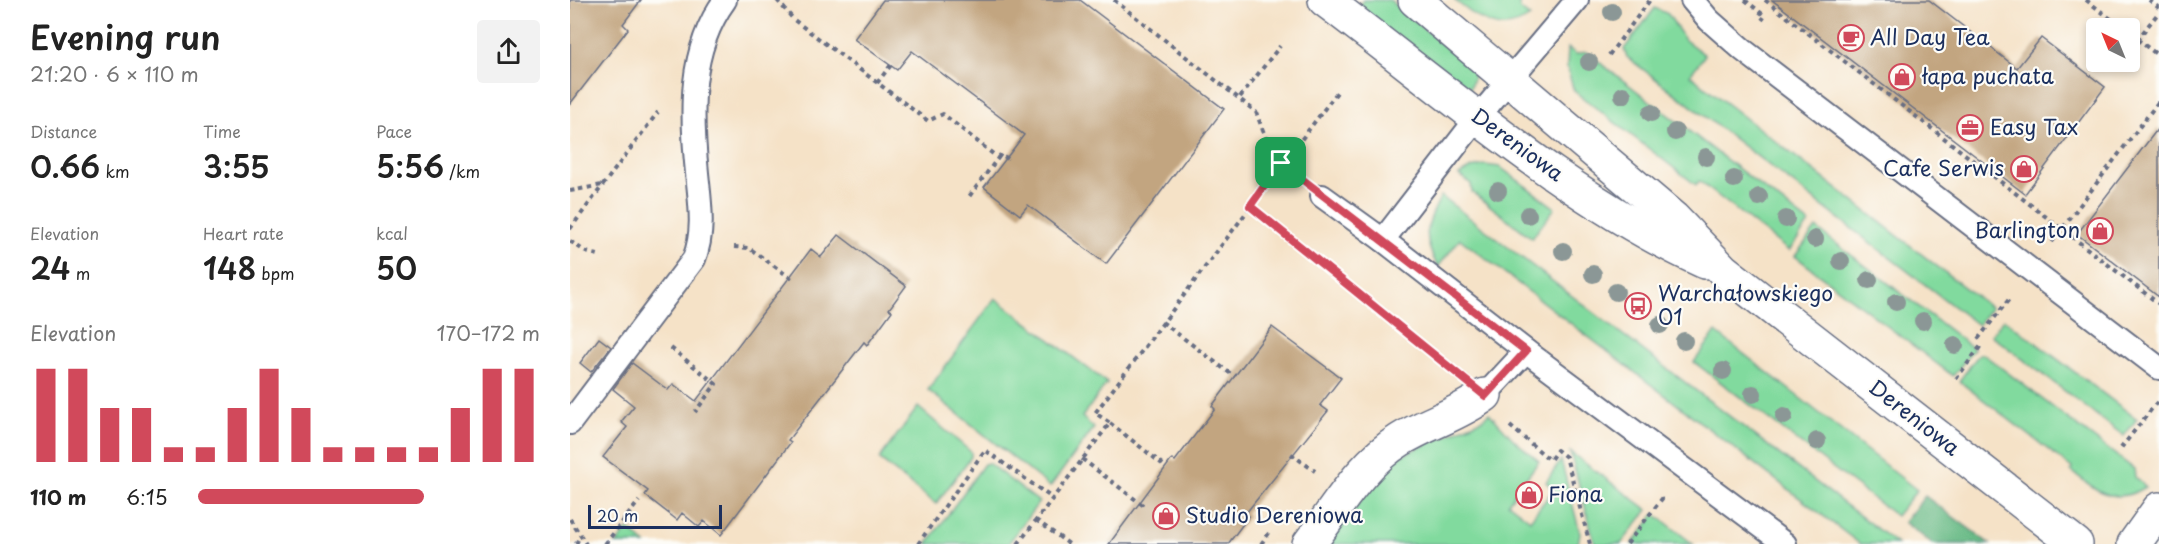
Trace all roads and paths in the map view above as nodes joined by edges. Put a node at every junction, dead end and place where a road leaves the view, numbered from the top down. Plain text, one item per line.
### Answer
1 (777, 0) edge
2 (1114, 0) edge
3 (1325, 0) edge
4 (1415, 0) edge
5 (1577, 0) edge
6 (1650, 0) edge
7 (1692, 0) edge
8 (1765, 0) edge
9 (2086, 0) edge
10 (2149, 0) edge
11 (718, 3) edge
12 (2159, 10) edge
13 (2110, 18) edge
14 (2140, 36) edge
15 (2140, 42) edge
16 (1280, 46) dead end
17 (1609, 55) dead end
18 (2159, 56) edge
19 (699, 58) junction
20 (891, 65) dead end
21 (1510, 79) junction
22 (877, 83) junction
23 (1338, 91) dead end
24 (1240, 97) junction
25 (2159, 101) edge
26 (1478, 117) junction
27 (998, 158) junction
28 (1008, 159) dead end
29 (1281, 163) junction
30 (603, 185) junction
31 (570, 191) edge
32 (1322, 196) joint
33 (968, 198) dead end
34 (1250, 206) junction
35 (570, 229) edge
36 (2061, 230) junction
37 (1383, 240) junction
38 (570, 241) edge
39 (699, 246) junction
40 (598, 255) dead end
41 (1723, 270) junction
42 (2030, 271) junction
43 (795, 281) dead end
44 (2159, 304) edge
45 (1162, 322) junction
46 (644, 326) junction
47 (1978, 339) dead end
48 (1983, 343) dead end
49 (1526, 351) junction
50 (2159, 368) edge
51 (1235, 376) dead end
52 (1956, 379) dead end
53 (1485, 396) junction
54 (2159, 399) edge
55 (695, 412) dead end
56 (570, 423) edge
57 (1110, 423) junction
58 (2121, 448) dead end
59 (1082, 459) junction
60 (1167, 467) dead end
61 (1684, 469) junction
62 (1052, 498) junction
63 (639, 501) dead end
64 (1144, 506) dead end
65 (2159, 509) edge
66 (570, 519) edge
67 (1036, 520) junction
68 (580, 536) junction
69 (576, 544) edge
70 (586, 544) edge
71 (605, 544) edge
72 (918, 544) edge
73 (1018, 544) edge
74 (1069, 544) edge
75 (1309, 544) edge
76 (1590, 544) edge
77 (1627, 544) edge
78 (1785, 544) edge
79 (2076, 544) edge
80 (2134, 544) edge

1 - 22 path
2 - 24 path
3 - 26 street, Dereniowa
4 - 21 street, Dereniowa
5 - 21 lane
6 - 17 path
7 - 42 lane
8 - 36 path
9 - 13 path
10 - 12 path
11 - 19 lane
12 - 14 path
15 - 18 path
16 - 24 path
19 - 30 path
19 - 39 lane
20 - 22 path
21 - 26 lane
21 - 41 street, Dereniowa
22 - 27 path
23 - 29 path
24 - 29 path
25 - 36 path
26 - 37 lane
26 - 41 street, Dereniowa
27 - 28 path
27 - 33 path
29 - 32 path
29 - 34 path
30 - 31 path
30 - 35 path
32 - 37 lane
34 - 45 path
34 - 53 path
36 - 42 path
36 - 44 path
37 - 49 lane
38 - 40 path
39 - 43 path
39 - 46 lane
41 - 79 street, Dereniowa
42 - 47 path
42 - 50 lane
45 - 51 path
45 - 57 path
46 - 55 path
46 - 56 lane
48 - 52 path
49 - 53 lane
49 - 61 lane
53 - 75 street
53 - 76 path
54 - 58 path
57 - 59 path
57 - 60 path
59 - 62 path
59 - 64 path
61 - 77 path
61 - 78 lane
62 - 67 path
62 - 72 path
63 - 71 path
65 - 80 street
66 - 68 path
67 - 73 path
67 - 74 path
68 - 69 path
68 - 70 path

